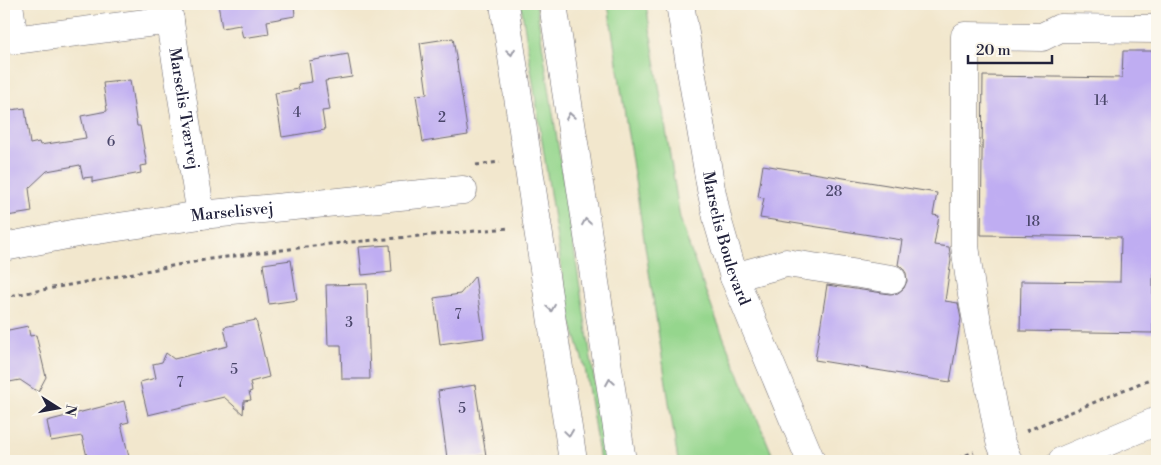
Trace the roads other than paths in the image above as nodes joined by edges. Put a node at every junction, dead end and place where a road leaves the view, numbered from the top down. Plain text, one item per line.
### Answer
1 (9, 4) edge
2 (504, 4) edge
3 (552, 4) edge
4 (680, 4) edge
5 (168, 12) edge
6 (1157, 29) edge
7 (9, 41) edge
8 (463, 190) road end
9 (201, 215) junction
10 (4, 247) edge
11 (734, 277) junction
12 (892, 279) dead end
13 (1157, 421) edge
14 (1004, 451) edge
15 (573, 461) edge
16 (622, 461) edge
17 (811, 461) edge
18 (1062, 461) edge

1 - 7 street
2 -> 15 street
16 -> 3 street
4 - 11 street, Marselis Boulevard
5 - 7 street
5 - 9 street, Marselis Tværvej
6 - 14 street
8 - 9 street, Marselisvej
9 - 10 street, Marselisvej
11 - 12 street
11 - 17 street, Marselis Boulevard
13 - 18 street

